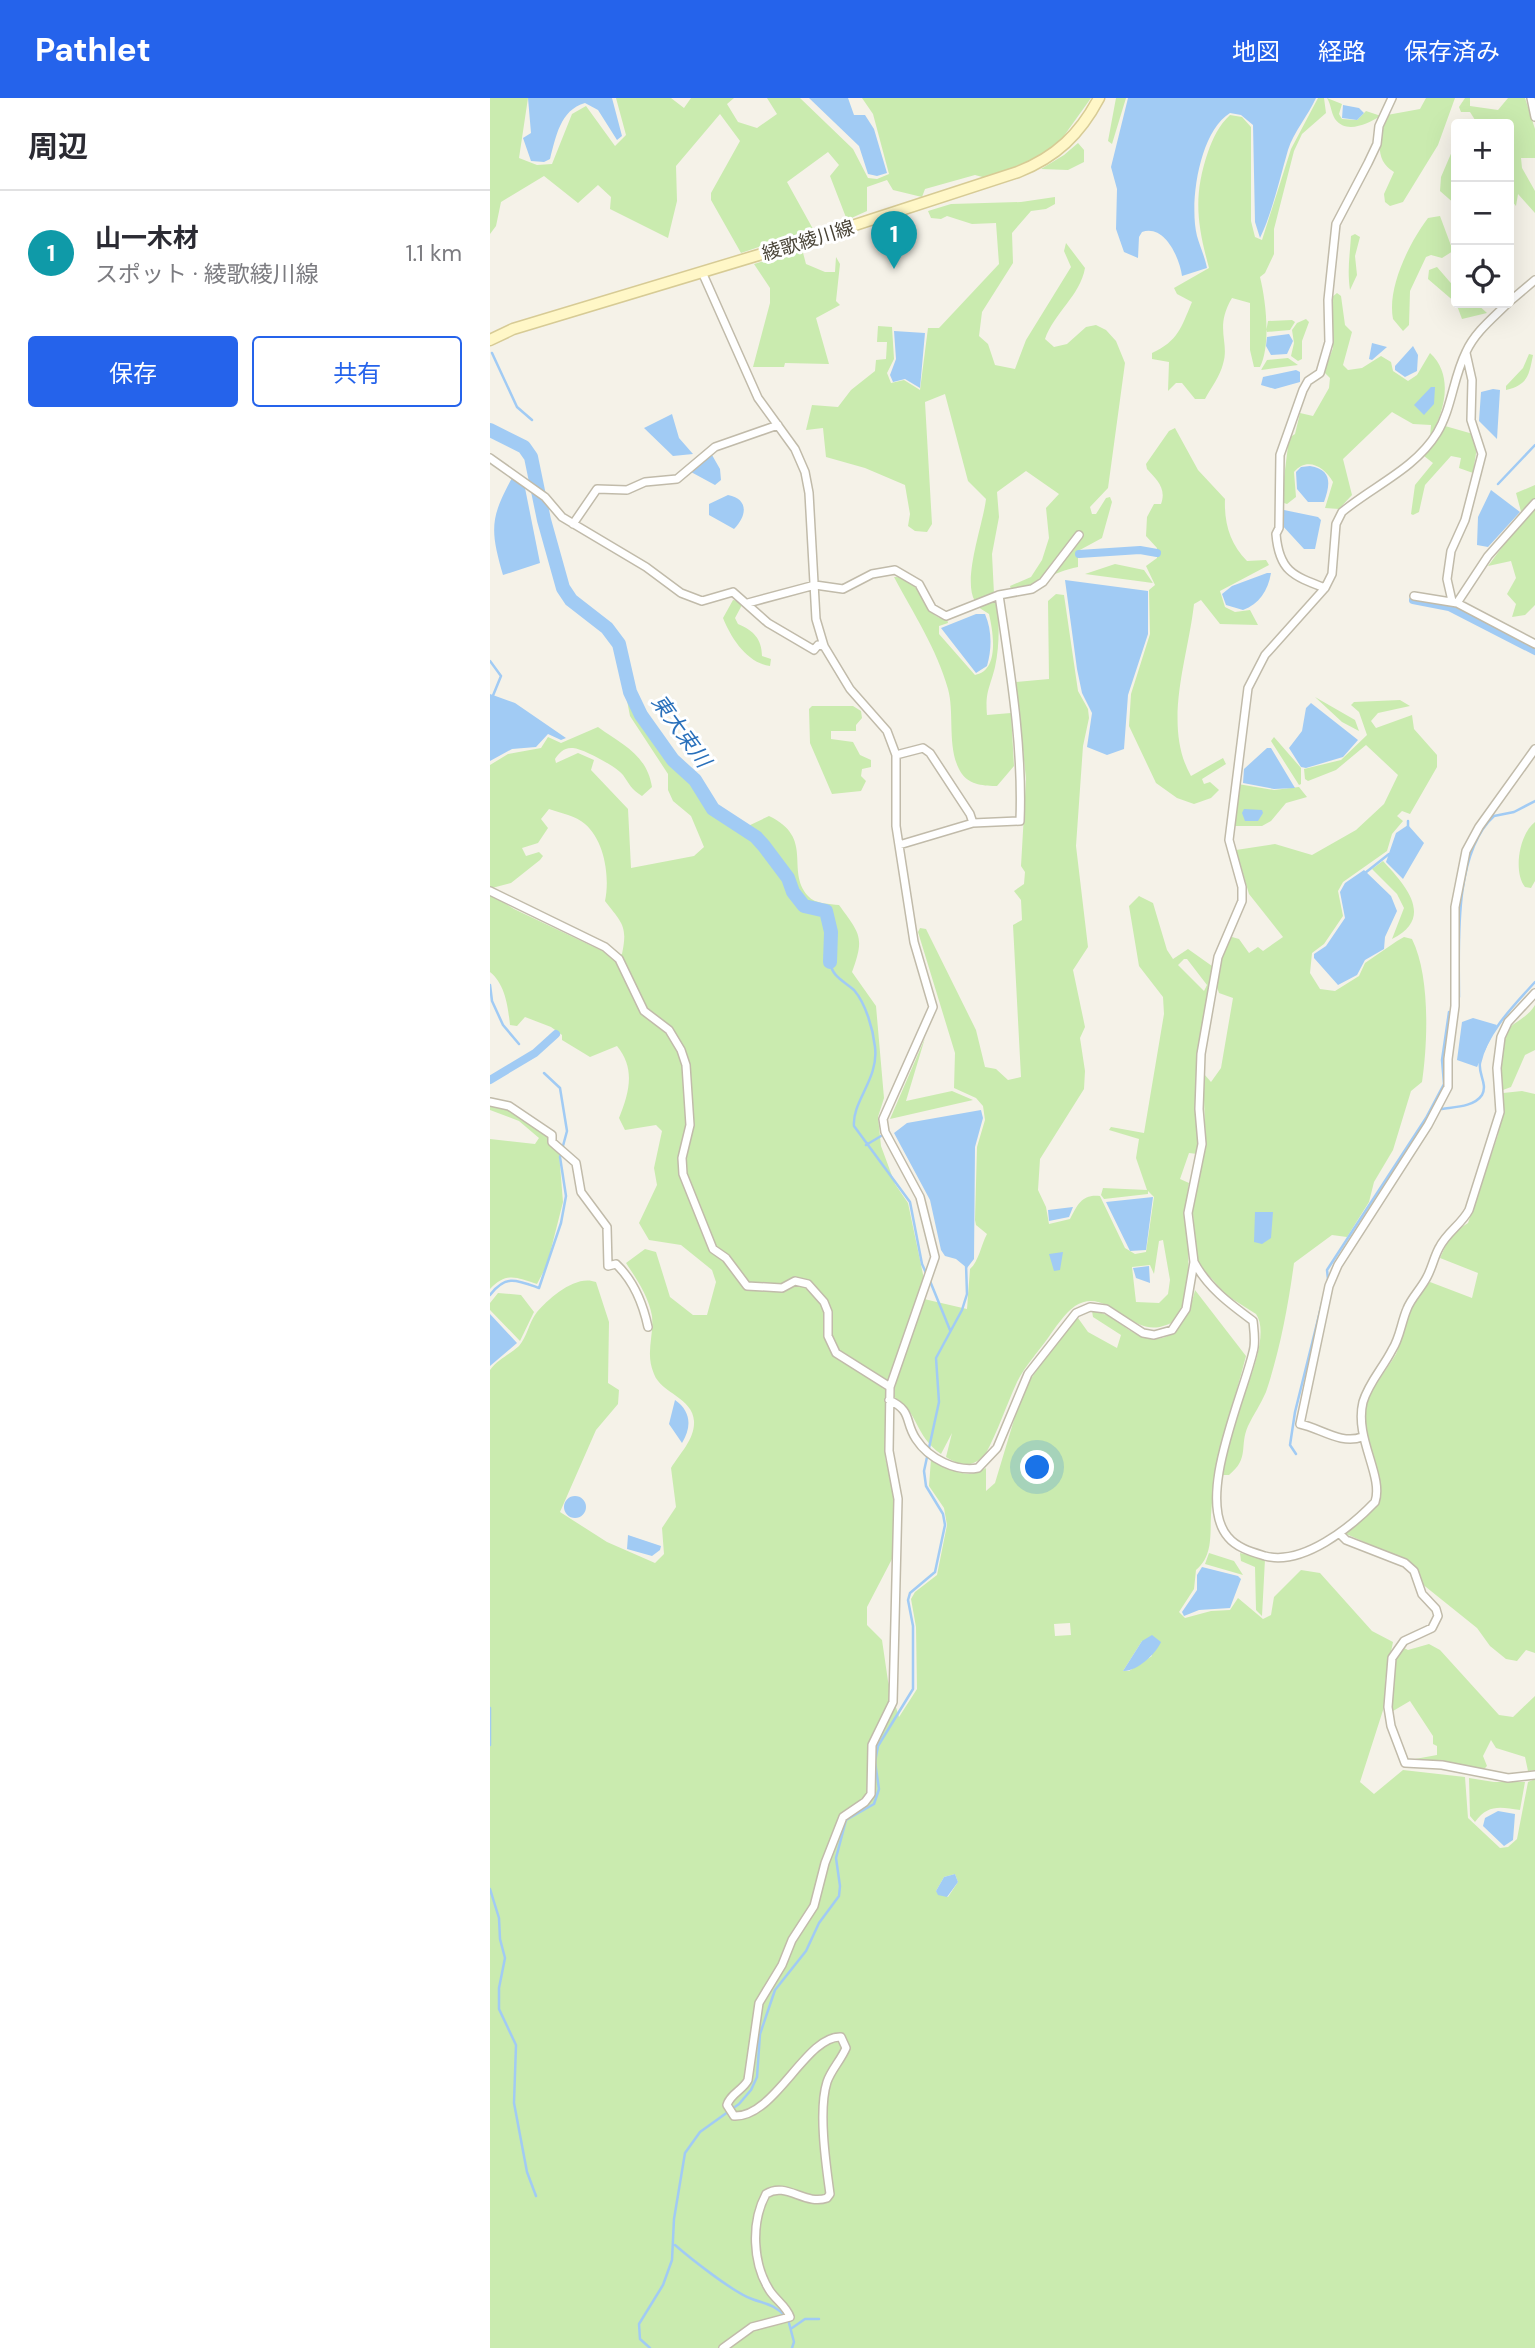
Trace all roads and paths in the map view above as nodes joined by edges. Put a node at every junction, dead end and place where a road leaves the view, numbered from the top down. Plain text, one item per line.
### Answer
1 (1099, 98) edge
2 (1392, 98) edge
3 (1531, 98) edge
4 (1535, 117) edge
5 (702, 272) junction
6 (1535, 280) edge
7 (1514, 297) edge
8 (1502, 308) edge
9 (490, 340) edge
10 (1465, 352) junction
11 (778, 425) junction
12 (490, 458) edge
13 (1535, 502) edge
14 (573, 524) junction
15 (1079, 535) dead end
16 (815, 585) junction
17 (1325, 589) junction
18 (999, 595) junction
19 (1414, 596) dead end
20 (1455, 602) junction
21 (748, 603) junction
22 (1535, 644) edge
23 (824, 646) junction
24 (1535, 749) edge
25 (896, 755) junction
26 (972, 823) junction
27 (899, 845) junction
28 (490, 891) edge
29 (1535, 993) edge
30 (490, 1102) edge
31 (1194, 1262) junction
32 (648, 1327) dead end
33 (890, 1387) junction
34 (889, 1400) junction
35 (1362, 1437) junction
36 (1340, 1534) junction
37 (1535, 1775) edge
38 (723, 2348) edge

1 - 5 main road, 綾歌綾川線
2 - 17 street
3 - 4 street
5 - 9 main road, 綾歌綾川線
5 - 11 street
6 - 7 street
8 - 10 street
10 - 17 street
10 - 20 street
11 - 14 street
11 - 16 street
12 - 14 street
13 - 20 street
14 - 21 street
15 - 18 street
16 - 18 street
16 - 21 street
16 - 23 street
17 - 31 street
18 - 26 street
19 - 20 street
20 - 22 street
21 - 23 street
23 - 25 street
24 - 35 street
25 - 26 street
25 - 27 street
26 - 27 street
27 - 33 street
28 - 33 street
29 - 35 street
30 - 32 street
31 - 34 street
31 - 36 street
33 - 34 street
34 - 38 street
35 - 36 street
36 - 37 street

